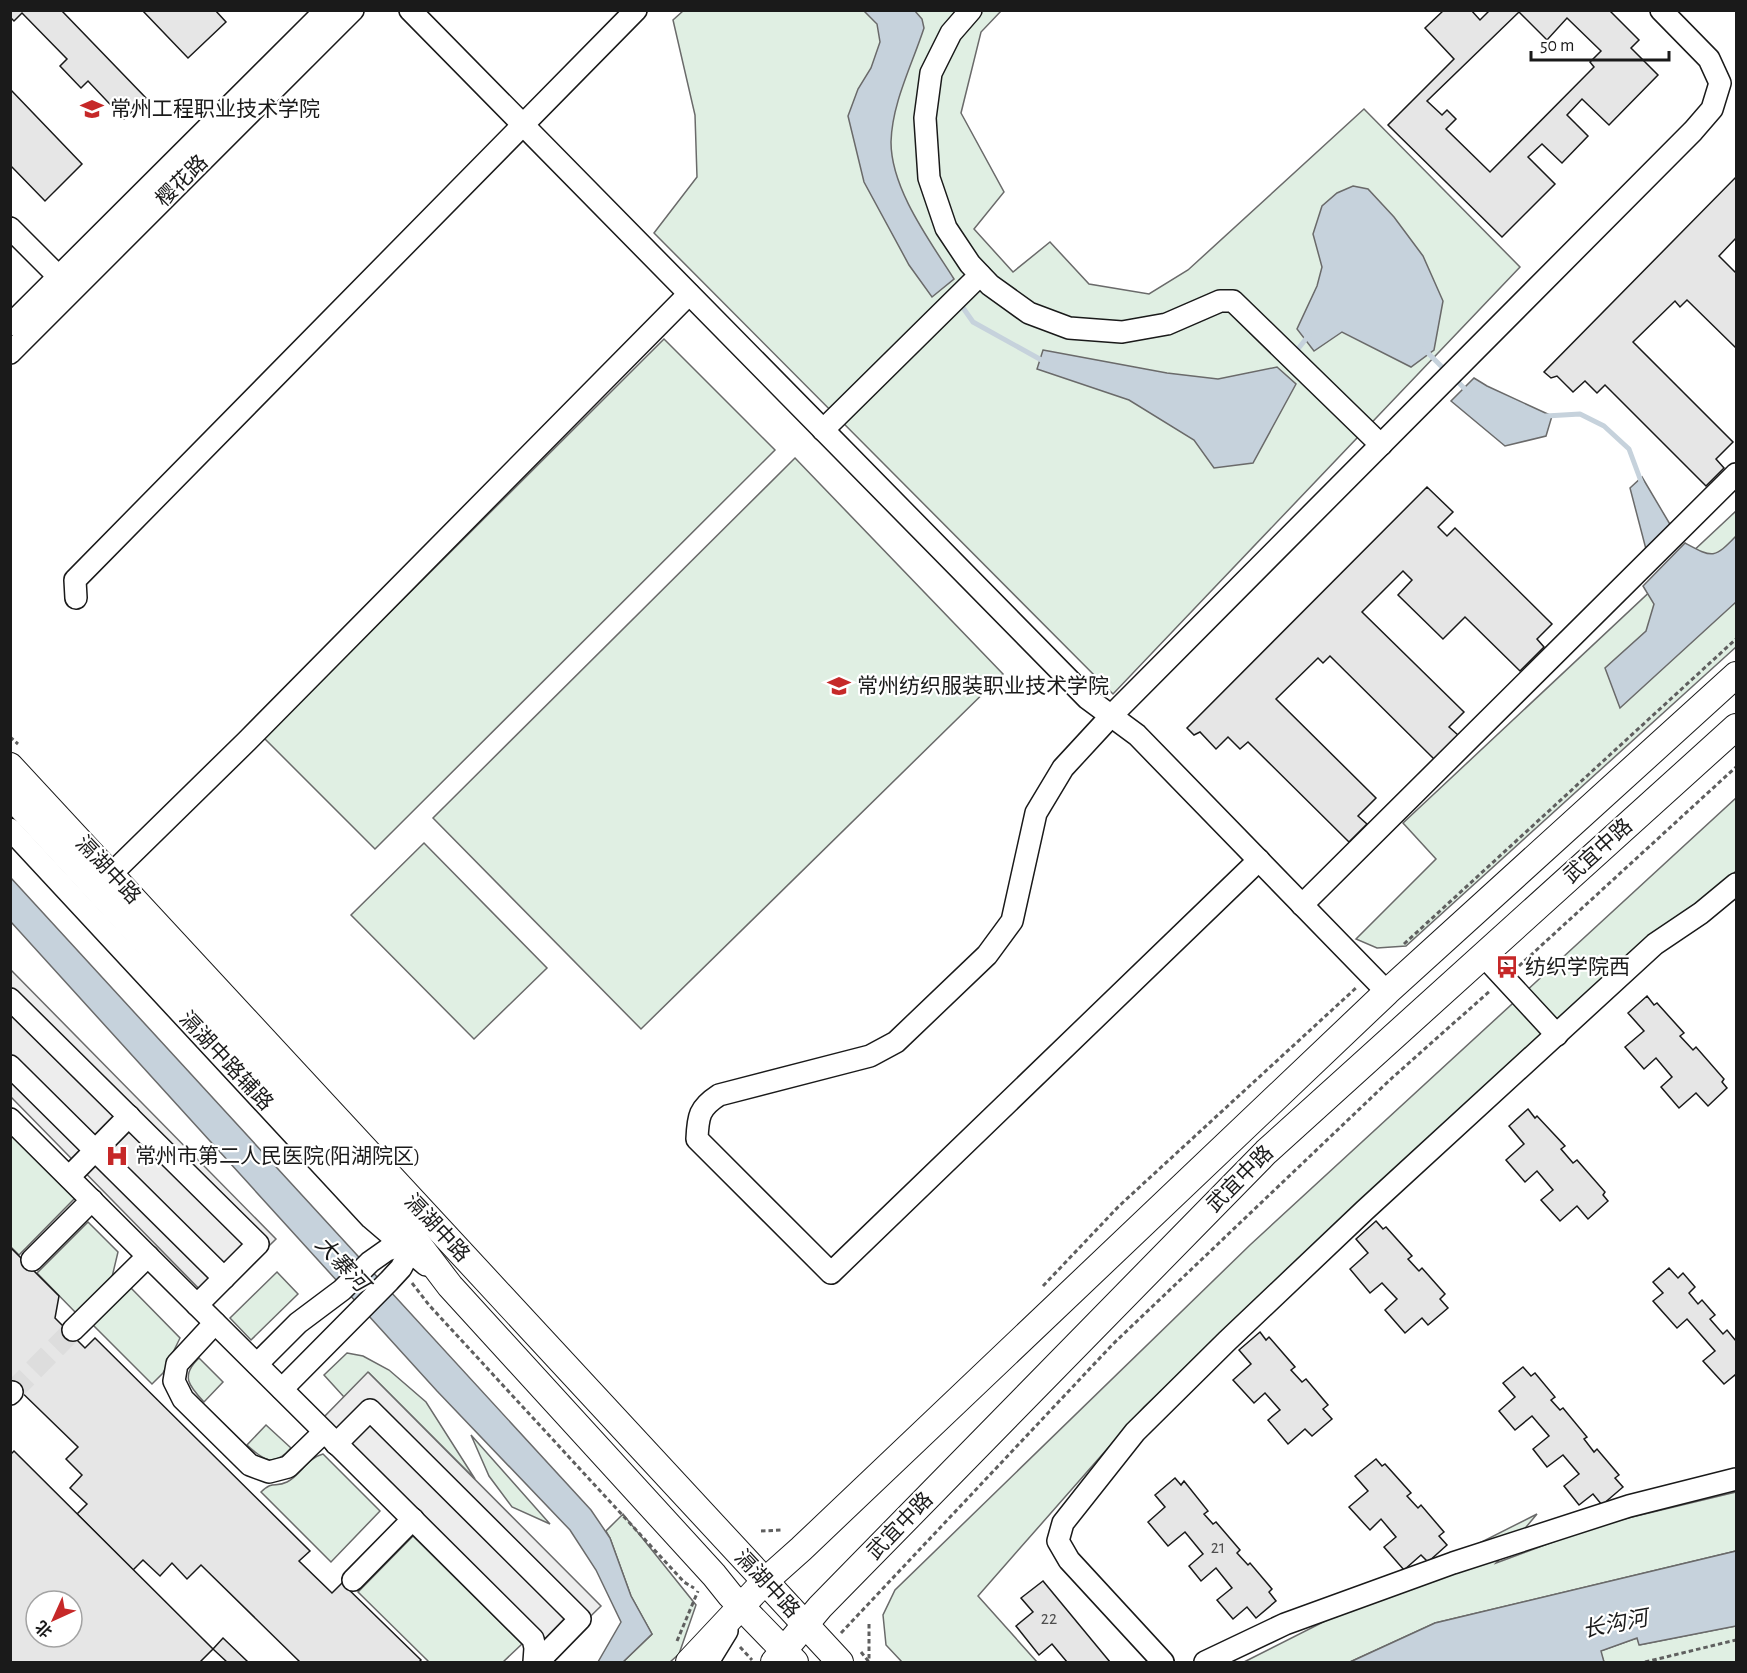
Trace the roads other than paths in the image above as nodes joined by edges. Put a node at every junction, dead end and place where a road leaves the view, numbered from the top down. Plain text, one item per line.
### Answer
1 (326, 10) edge
2 (353, 10) edge
3 (410, 10) edge
4 (636, 10) edge
5 (971, 10) edge
6 (1660, 10) edge
7 (1728, 83) edge
8 (522, 125) junction
9 (10, 228) edge
10 (59, 277) junction
11 (973, 283) junction
12 (689, 294) junction
13 (10, 325) edge
14 (10, 353) edge
15 (823, 430) junction
16 (1381, 445) junction
17 (1737, 474) edge
18 (76, 598) dead end
19 (1737, 675) edge
20 (1111, 716) junction
21 (1737, 727) edge
22 (10, 766) edge
23 (10, 795) edge
24 (10, 829) edge
25 (1259, 860) junction
26 (105, 881) junction
27 (1737, 884) edge
28 (1302, 905) junction
29 (1483, 955) junction
30 (1387, 992) junction
31 (10, 999) edge
32 (1557, 1035) junction
33 (10, 1066) edge
34 (129, 1116) junction
35 (10, 1119) edge
36 (95, 1150) junction
37 (69, 1177) junction
38 (92, 1200) junction
39 (409, 1245) junction
40 (148, 1256) junction
41 (32, 1260) dead end
42 (224, 1278) junction
43 (197, 1305) junction
44 (215, 1323) junction
45 (73, 1330) tunnel mouth
46 (257, 1364) junction
47 (282, 1389) junction
48 (330, 1438) junction
49 (1737, 1479) edge
50 (413, 1520) junction
51 (353, 1580) dead end
52 (764, 1582) junction
53 (742, 1608) junction
54 (805, 1624) junction
55 (683, 1652) edge
56 (851, 1658) edge
57 (779, 1659) edge
58 (536, 1662) edge
59 (708, 1662) edge
60 (1162, 1662) edge
61 (1205, 1662) edge

1 - 10 street, 樱花路
2 - 14 street, 樱花路
3 - 8 street
4 - 8 street
5 - 11 street
6 - 7 street
7 - 16 street
8 - 12 street
8 - 18 street
9 - 10 street
10 - 13 street, 樱花路
11 - 15 street
11 - 16 street
12 - 15 street
12 - 26 street
15 - 20 street
16 - 20 street
17 - 28 street
19 - 30 main road, 武宜中路
20 - 25 street
20 - 25 street
21 - 29 main road, 武宜中路
22 - 26 main road, 滆湖中路
23 - 26 main road, 滆湖中路
24 - 39 street, 滆湖中路辅路
25 - 28 street
26 - 39 main road, 滆湖中路
26 - 52 main road, 滆湖中路
27 - 32 street
28 - 30 street
29 - 32 street
29 - 54 main road, 武宜中路
30 - 52 main road, 武宜中路
31 - 34 street
32 - 60 street
33 - 36 street
34 - 36 street
34 - 42 street
35 - 37 street
36 - 37 street
36 - 42 street
37 - 38 street
38 - 40 street
38 - 41 street
39 - 46 street
39 - 47 street
39 - 53 main road, 滆湖中路
40 - 43 street
40 - 45 street
42 - 43 street
43 - 44 street
44 - 46 street
44 - 48 street
46 - 47 street
47 - 48 street
48 - 50 street
48 - 58 street
49 - 61 street
50 - 51 street
50 - 58 street
52 - 53 main road, 武宜中路
52 - 54 main road, 滆湖中路
53 - 55 main road
53 - 57 main road, 滆湖中路
53 - 59 street
54 - 56 main road, 滆湖中路
54 - 57 main road, 武宜中路

